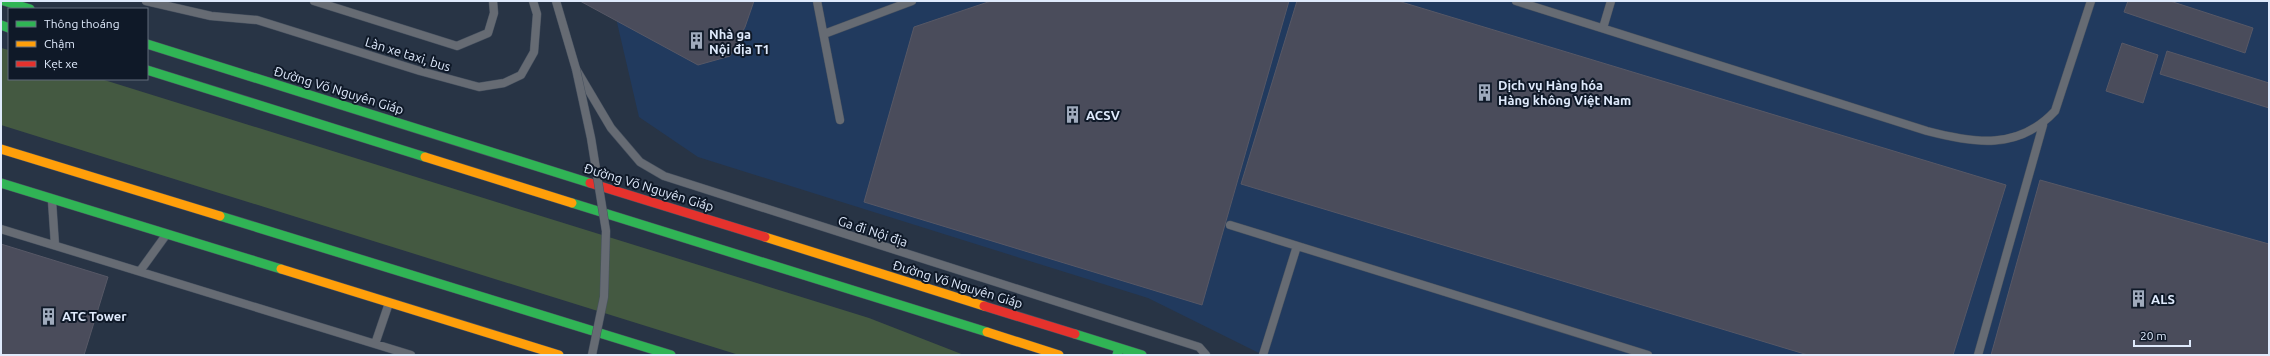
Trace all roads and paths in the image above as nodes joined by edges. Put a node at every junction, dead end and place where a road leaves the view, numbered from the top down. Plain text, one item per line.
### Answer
1 (4, 1) edge
2 (146, 1) edge
3 (314, 1) edge
4 (493, 1) edge
5 (533, 1) edge
6 (556, 1) edge
7 (817, 1) edge
8 (912, 1) edge
9 (1516, 1) edge
10 (1611, 1) edge
11 (2091, 1) edge
12 (27, 8) edge
13 (1603, 28) junction
14 (824, 34) junction
15 (148, 44) edge
16 (576, 69) junction
17 (148, 70) edge
18 (840, 120) dead end
19 (2042, 125) junction
20 (1, 149) edge
21 (1, 183) edge
22 (52, 198) junction
23 (1230, 225) dead end
24 (1, 229) edge
25 (166, 235) junction
26 (55, 245) junction
27 (1297, 246) junction
28 (140, 272) junction
29 (893, 277) junction
30 (389, 303) junction
31 (910, 308) junction
32 (375, 344) junction
33 (1118, 351) edge
34 (411, 355) edge
35 (559, 355) edge
36 (592, 355) edge
37 (671, 355) edge
38 (1059, 355) edge
39 (1142, 355) edge
40 (1206, 355) edge
41 (1263, 355) edge
42 (1648, 355) edge
43 (1978, 355) edge

1 - 12 main road
2 - 5 lane, Làn xe taxi, bus
3 - 4 lane
6 - 16 lane, Ga đi Nội địa
7 - 14 lane
8 - 14 lane
9 - 13 lane
10 - 13 lane
11 - 19 lane
13 - 19 lane
14 - 18 lane
15 - 29 main road, Đường Võ Nguyên Giáp
16 - 36 lane, Ga đi Nội địa, bridge
16 - 40 lane, Ga đi Nội địa
17 - 31 main road
19 - 43 lane
20 - 37 main road
21 - 22 main road
22 - 25 main road
22 - 26 lane
23 - 27 lane
24 - 26 lane
25 - 28 lane
25 - 30 main road
26 - 28 lane
27 - 41 lane
27 - 42 lane
28 - 32 lane
29 - 31 main road
29 - 33 main road, Đường Võ Nguyên Giáp
30 - 32 lane
30 - 35 main road
31 - 38 main road
32 - 34 lane
33 - 39 main road, Đường Võ Nguyên Giáp

